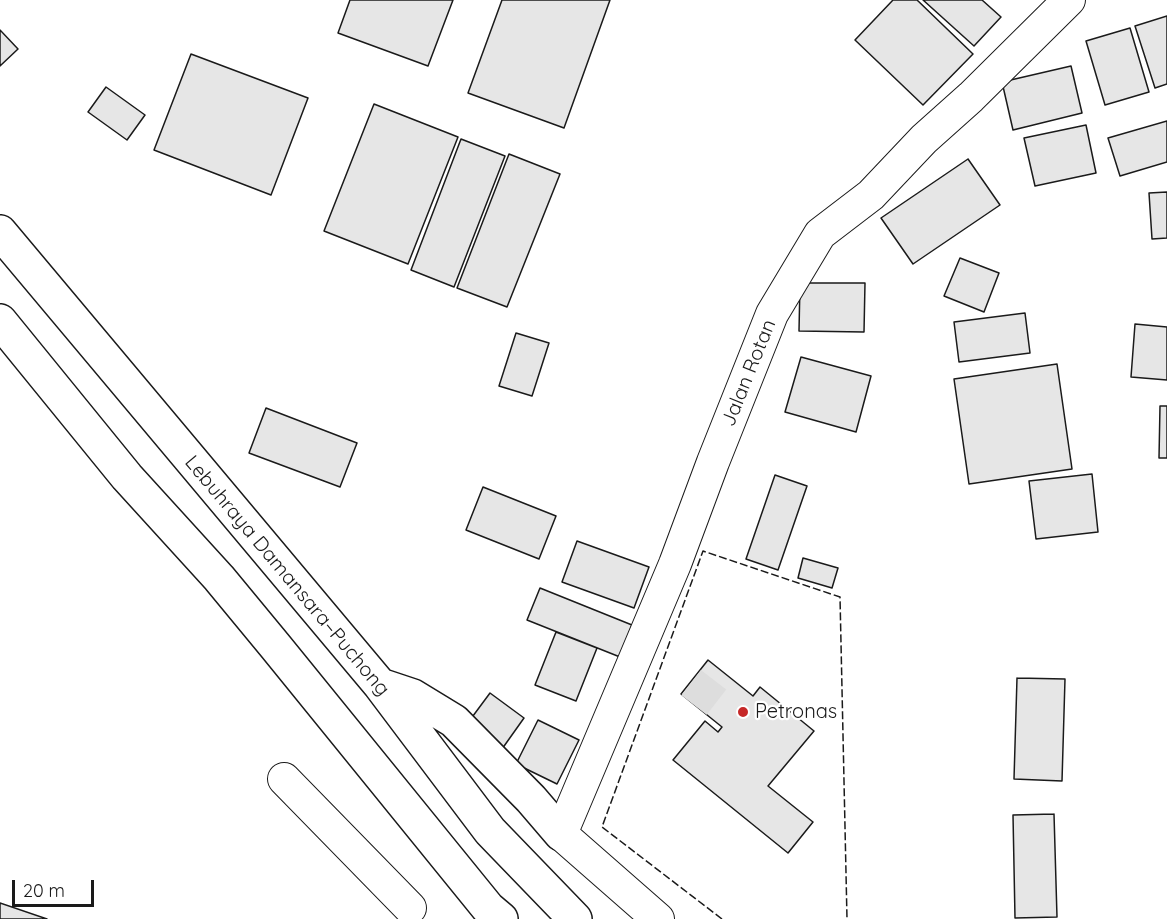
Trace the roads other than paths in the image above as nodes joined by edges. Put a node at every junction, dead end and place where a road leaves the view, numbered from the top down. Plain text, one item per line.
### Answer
1 (1069, 0) edge
2 (0, 232) edge
3 (0, 321) edge
4 (0, 350) edge
5 (127, 477) junction
6 (380, 686) junction
7 (284, 779) dead end
8 (561, 834) junction
9 (410, 908) dead end
10 (494, 915) edge
11 (575, 919) edge
12 (658, 919) edge

1 - 8 street, Jalan Rotan
2 - 6 highway, Lebuhraya Damansara–Puchong
3 - 5 highway
4 - 5 highway
5 - 10 highway
6 - 8 highway
6 - 11 highway, Lebuhraya Damansara–Puchong
7 - 9 street
8 - 12 street

